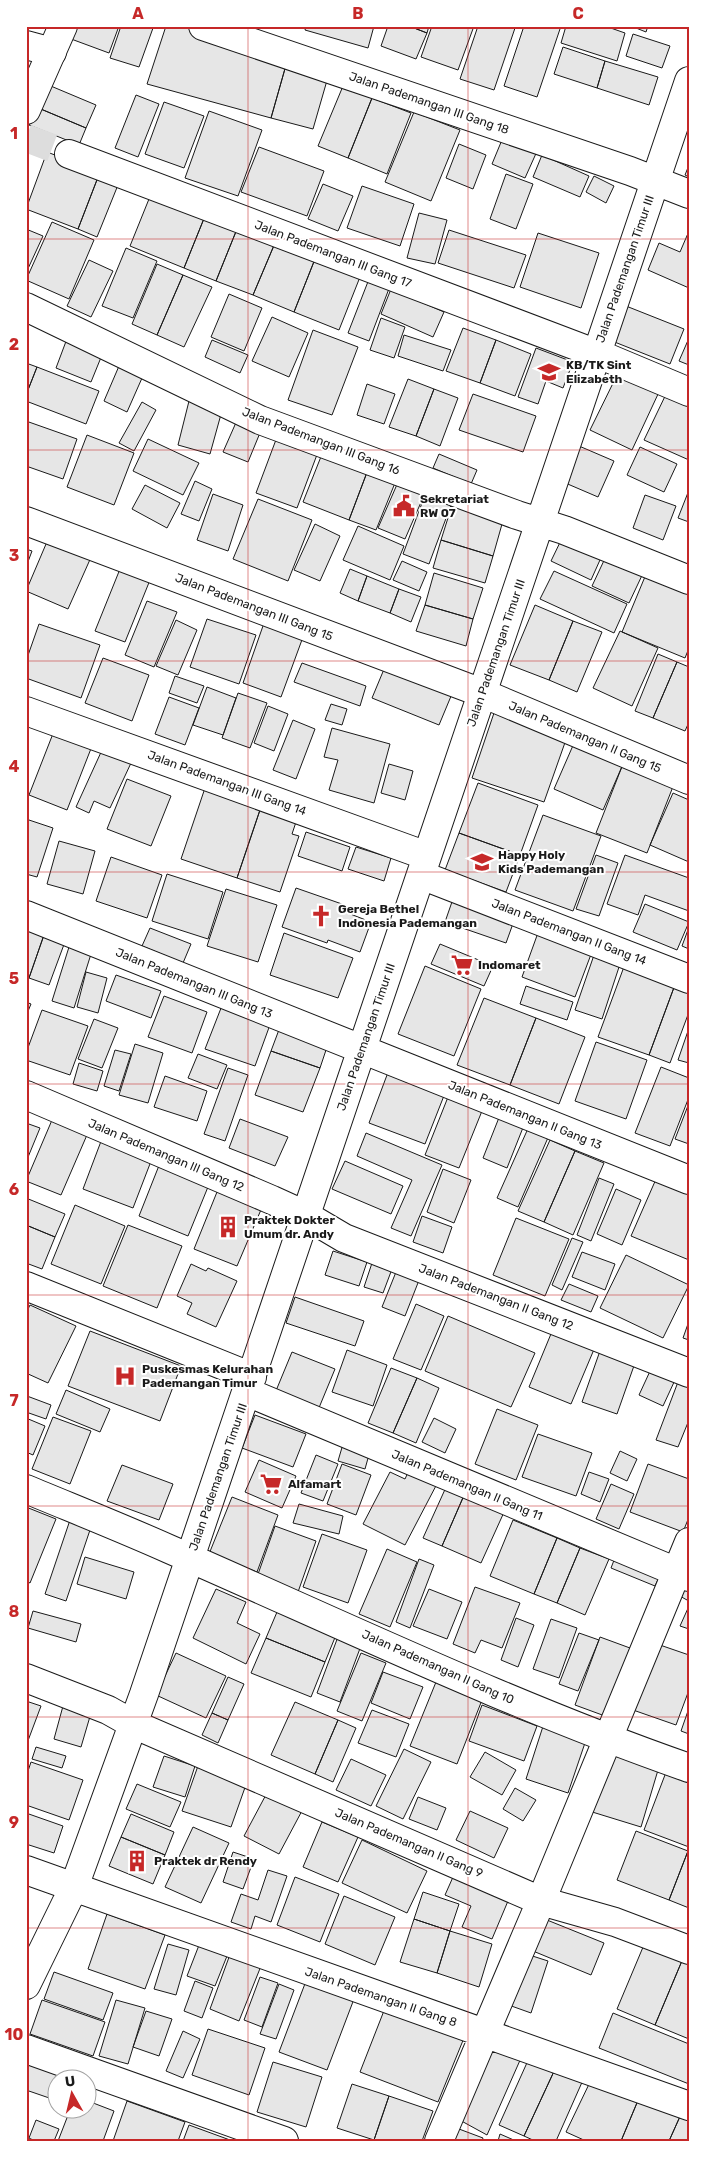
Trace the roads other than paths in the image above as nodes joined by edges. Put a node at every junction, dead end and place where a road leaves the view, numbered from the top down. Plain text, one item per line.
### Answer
1 (63, 26) edge
2 (203, 26) edge
3 (39, 49) edge
4 (689, 81) edge
5 (26, 110) edge
6 (70, 154) tunnel mouth
7 (656, 180) junction
8 (689, 194) edge
9 (26, 307) edge
10 (597, 354) junction
11 (689, 392) edge
12 (26, 520) edge
13 (540, 522) junction
14 (689, 580) edge
15 (482, 693) junction
16 (26, 711) edge
17 (689, 780) edge
18 (424, 865) junction
19 (26, 916) edge
20 (689, 979) edge
21 (362, 1051) junction
22 (26, 1095) edge
23 (689, 1180) edge
24 (305, 1216) junction
25 (26, 1286) edge
26 (689, 1373) edge
27 (249, 1385) junction
28 (26, 1489) edge
29 (689, 1542) edge
30 (190, 1558) junction
31 (682, 1574) edge
32 (26, 1678) edge
33 (133, 1724) junction
34 (608, 1740) junction
35 (689, 1768) edge
36 (26, 1870) edge
37 (74, 1888) junction
38 (542, 1901) junction
39 (689, 1950) edge
40 (26, 1985) edge
41 (484, 2033) junction
42 (26, 2049) edge
43 (689, 2106) edge
44 (284, 2141) edge
45 (439, 2141) edge

1 - 3 street
2 - 7 street, Jalan Pademangan III Gang 18
3 - 5 street
4 - 7 street, Jalan Pademangan Timur III
6 - 10 street, Jalan Pademangan III Gang 17
7 - 8 street, Jalan Pademangan III Gang 18
7 - 10 street, Jalan Pademangan Timur III
9 - 13 street, Jalan Pademangan III Gang 16
10 - 11 street, Jalan Pademangan III Gang 17
10 - 13 street, Jalan Pademangan Timur III
12 - 15 street, Jalan Pademangan III Gang 15
13 - 14 street, Jalan Pademangan III Gang 16
13 - 15 street, Jalan Pademangan Timur III
15 - 17 street, Jalan Pademangan II Gang 15
15 - 18 street, Jalan Pademangan Timur III
16 - 18 street, Jalan Pademangan III Gang 14
18 - 20 street, Jalan Pademangan II Gang 14
18 - 21 street, Jalan Pademangan Timur III
19 - 21 street, Jalan Pademangan III Gang 13
21 - 23 street, Jalan Pademangan II Gang 13
21 - 24 street, Jalan Pademangan Timur III
22 - 24 street, Jalan Pademangan III Gang 12
24 - 26 street, Jalan Pademangan II Gang 12
24 - 27 street, Jalan Pademangan Timur III
25 - 27 street, Jalan Pademangan II Gang 11
27 - 30 street, Jalan Pademangan Timur III
27 - 31 street, Jalan Pademangan II Gang 11
28 - 30 street, Jalan Pademangan II Gang 10
29 - 31 street
30 - 33 street, Jalan Pademangan Timur III
30 - 34 street, Jalan Pademangan II Gang 10
31 - 34 street
32 - 33 street, Jalan Pademangan II Gang 9
33 - 37 street, Jalan Pademangan Timur III
33 - 38 street, Jalan Pademangan II Gang 9
34 - 35 street, Jalan Pademangan II Gang 10
34 - 38 street
36 - 37 street, Jalan Pademangan II Gang 8
37 - 40 street, Jalan Pademangan Timur III
37 - 41 street, Jalan Pademangan II Gang 8
38 - 39 street, Jalan Pademangan II Gang 9
38 - 41 street
41 - 43 street, Jalan Pademangan II Gang 8
41 - 45 street
42 - 44 street

